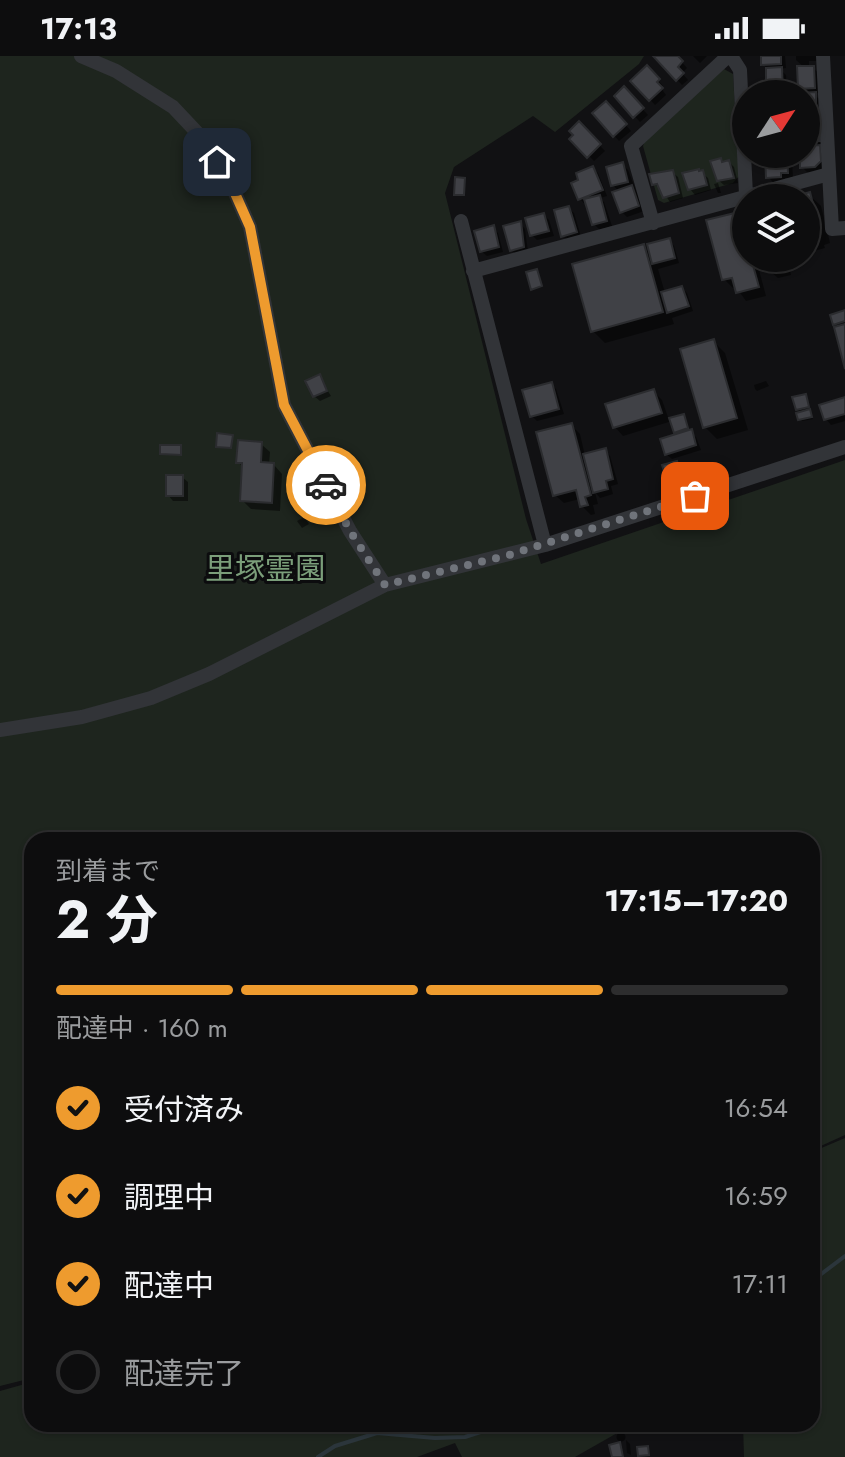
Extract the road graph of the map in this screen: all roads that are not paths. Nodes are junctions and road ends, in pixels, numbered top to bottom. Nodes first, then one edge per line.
1 (81, 56) edge
2 (730, 56) edge
3 (823, 56) edge
4 (829, 174) junction
5 (745, 184) edge
6 (789, 184) edge
7 (732, 199) edge
8 (461, 221) dead end
9 (653, 223) junction
10 (845, 228) edge
11 (473, 271) junction
12 (845, 447) edge
13 (545, 545) junction
14 (385, 585) junction
15 (0, 730) edge

1 - 14 street
2 - 5 street
2 - 9 street
3 - 4 street
4 - 6 street
4 - 10 street
7 - 9 street
8 - 11 street
9 - 11 street
11 - 13 street
12 - 13 street
13 - 14 street
14 - 15 street

